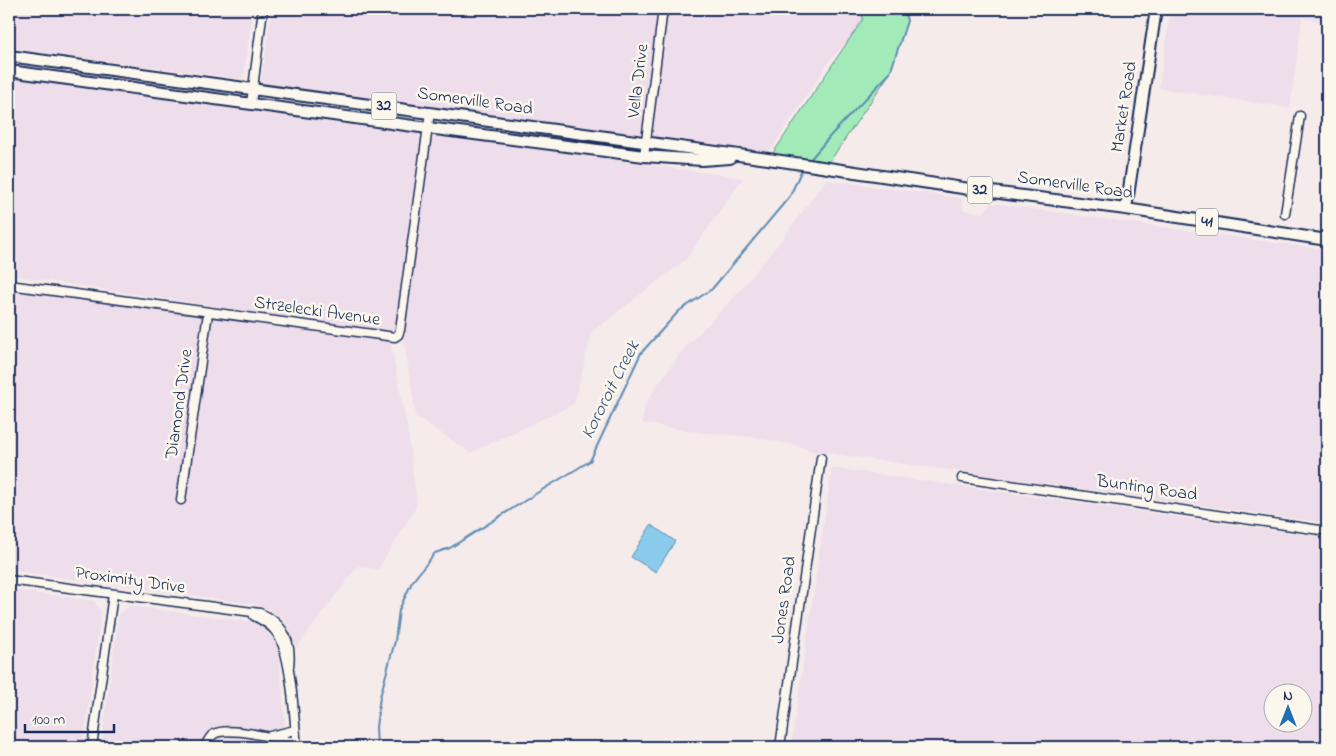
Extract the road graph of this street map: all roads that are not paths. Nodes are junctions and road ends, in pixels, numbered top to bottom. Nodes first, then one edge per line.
1 (263, 9) edge
2 (663, 9) edge
3 (1156, 9) edge
4 (9, 56) edge
5 (9, 71) edge
6 (253, 89) junction
7 (251, 104) junction
8 (430, 112) junction
9 (1300, 116) dead end
10 (428, 128) junction
11 (646, 142) junction
12 (644, 156) junction
13 (758, 157) junction
14 (1126, 209) junction
15 (1285, 214) dead end
16 (1327, 240) edge
17 (9, 285) edge
18 (208, 313) junction
19 (821, 458) dead end
20 (962, 478) dead end
21 (181, 500) dead end
22 (1327, 531) edge
23 (9, 580) edge
24 (113, 594) junction
25 (295, 730) junction
26 (268, 736) junction
27 (297, 744) edge
28 (92, 747) edge
29 (205, 747) edge
30 (780, 747) edge

1 - 6 street
2 - 11 street, Vella Drive
3 - 14 main road, Market Road
4 - 6 main road, Somerville Road / 32
5 - 7 main road, Somerville Road / 32
6 - 7 street
6 - 8 main road, Somerville Road / 32
7 - 10 main road, Somerville Road / 32
8 - 10 street, Strzelecki Avenue
8 - 11 main road, Somerville Road / 32
9 - 15 street
10 - 12 main road, Somerville Road / 32
10 - 18 street, Strzelecki Avenue
11 - 12 street, Vella Drive
11 - 13 main road, Somerville Road / 32
12 - 13 main road, Somerville Road / 32
13 - 14 main road, Somerville Road / 32
14 - 16 main road, Somerville Road / 41
17 - 18 street, Strzelecki Avenue
18 - 21 street, Diamond Drive
19 - 30 street, Jones Road
20 - 22 street, Bunting Road
23 - 24 street, Proximity Drive
24 - 25 street, Proximity Drive
24 - 28 street
25 - 26 street
25 - 27 street, Proximity Drive
26 - 27 street
26 - 29 street

